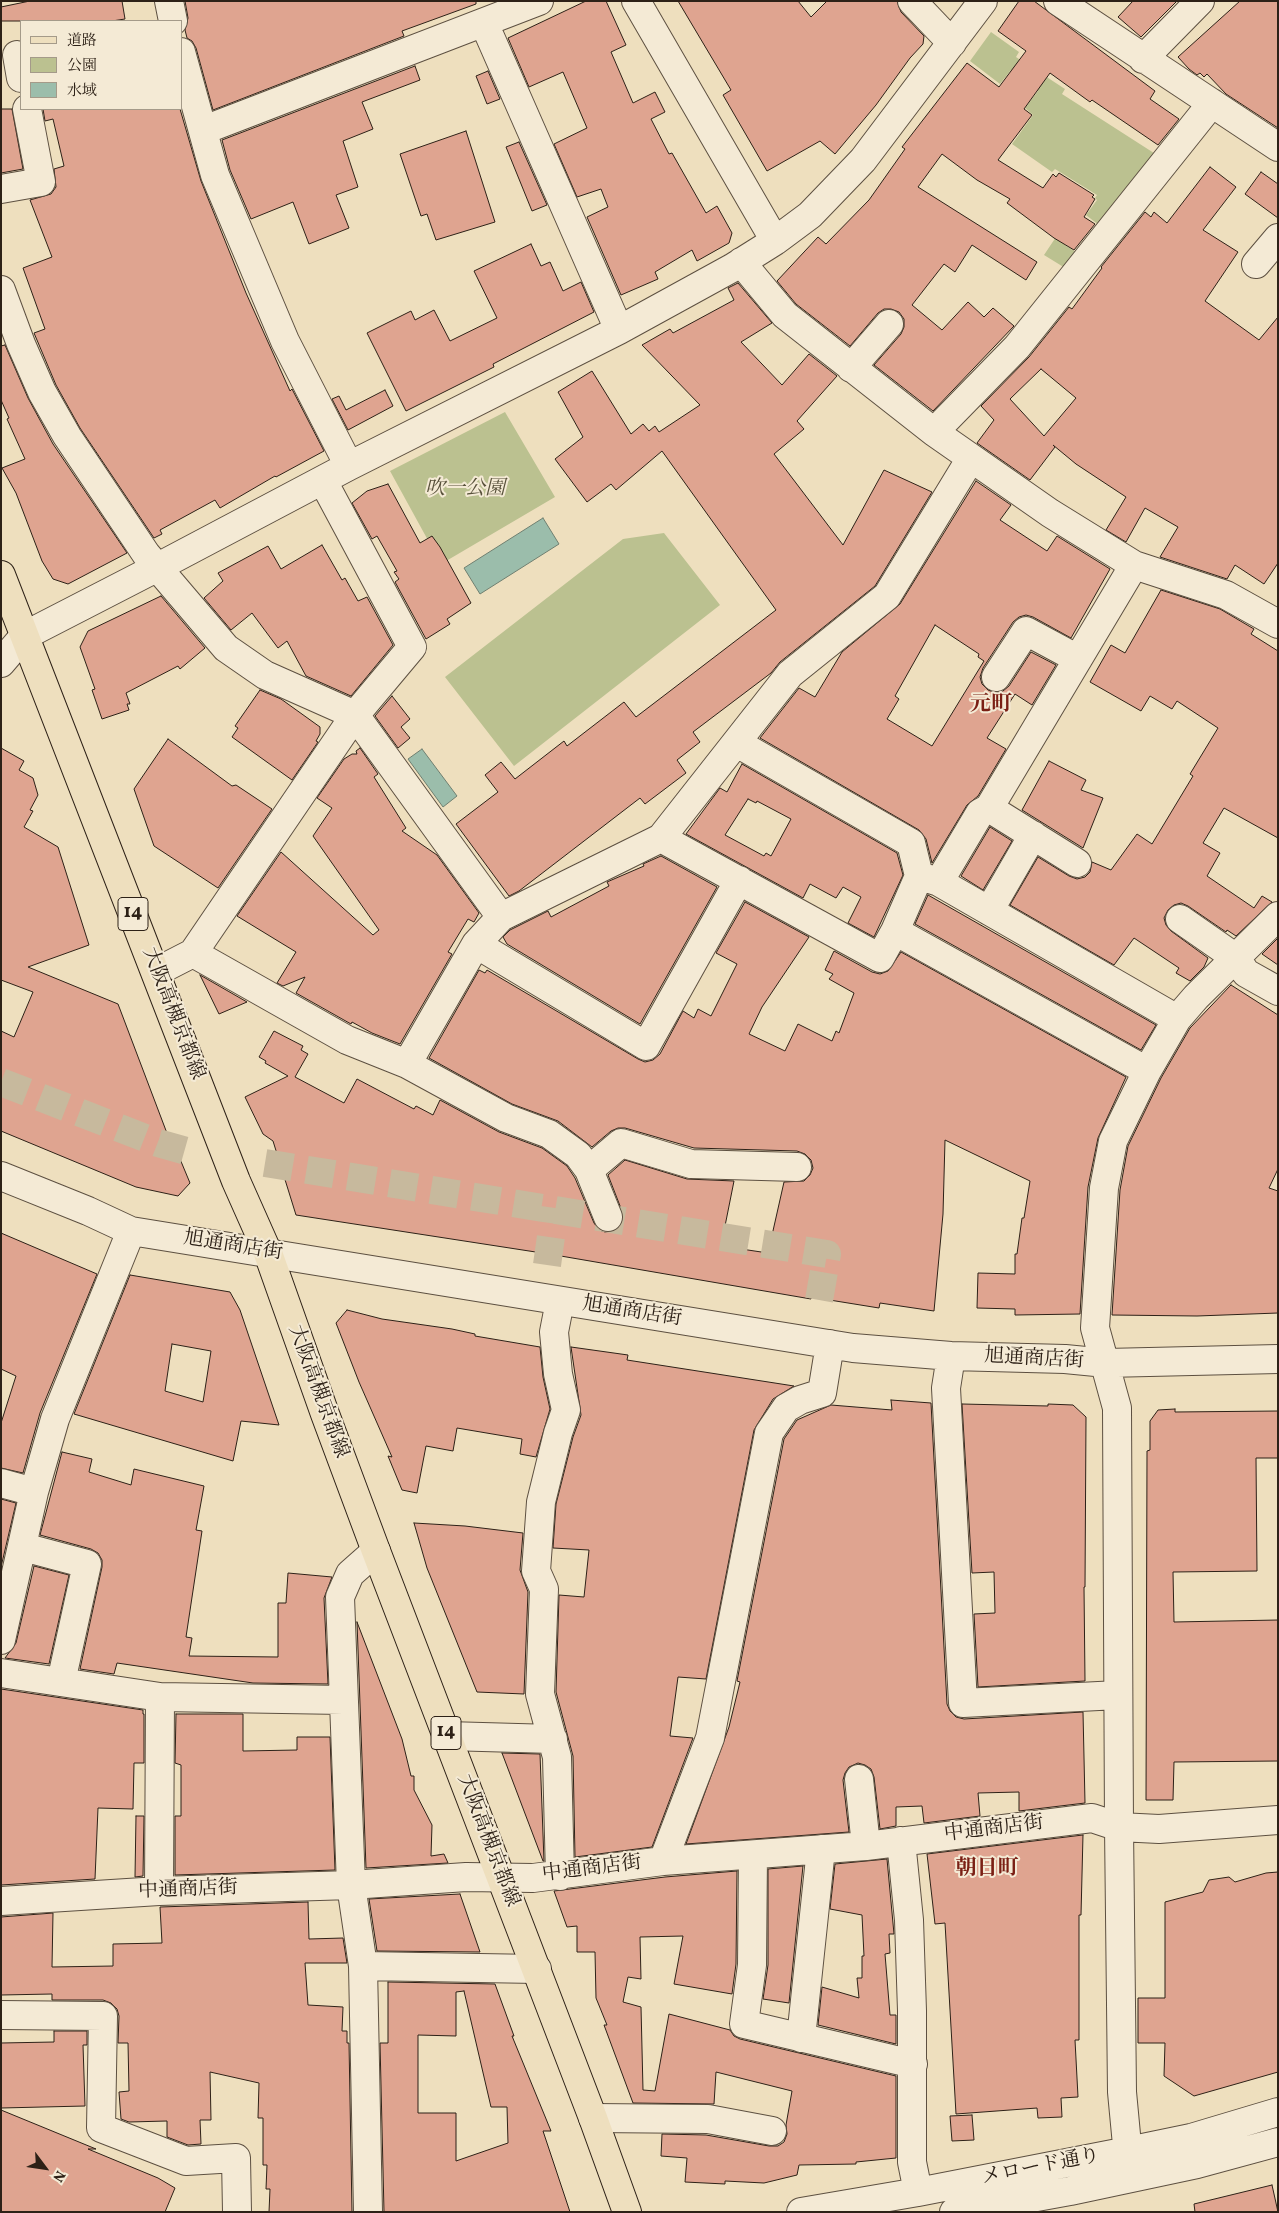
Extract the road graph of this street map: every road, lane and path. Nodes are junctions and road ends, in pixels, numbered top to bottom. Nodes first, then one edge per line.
1 (169, 1) edge
2 (539, 1) edge
3 (636, 1) edge
4 (912, 1) edge
5 (983, 1) edge
6 (1058, 1) edge
7 (1200, 1) edge
8 (173, 20) edge
9 (484, 23) junction
10 (952, 43) junction
11 (182, 55) edge
12 (1144, 59) junction
13 (1212, 103) junction
14 (27, 110) edge
15 (204, 130) junction
16 (1278, 147) edge
17 (1, 189) edge
18 (1278, 238) edge
19 (775, 241) junction
20 (742, 262) junction
21 (1256, 264) dead end
22 (1, 290) edge
23 (889, 324) dead end
24 (619, 330) junction
25 (11, 348) edge
26 (851, 368) junction
27 (934, 432) junction
28 (971, 458) junction
29 (349, 466) junction
30 (322, 481) junction
31 (1134, 565) junction
32 (158, 567) junction
33 (1, 575) edge
34 (1278, 624) edge
35 (24, 636) junction
36 (1078, 659) junction
37 (1, 663) edge
38 (996, 677) dead end
39 (355, 715) junction
40 (737, 743) junction
41 (989, 808) junction
42 (1033, 835) junction
43 (661, 838) junction
44 (1077, 863) dead end
45 (929, 879) junction
46 (739, 880) junction
47 (989, 911) junction
48 (1278, 916) edge
49 (501, 917) junction
50 (1180, 919) dead end
51 (895, 931) junction
52 (476, 944) junction
53 (193, 952) junction
54 (1236, 958) junction
55 (156, 972) junction
56 (1278, 991) edge
57 (1177, 1019) junction
58 (408, 1064) junction
59 (1147, 1071) junction
60 (797, 1168) dead end
61 (589, 1170) junction
62 (1, 1176) edge
63 (608, 1217) dead end
64 (131, 1231) junction
65 (268, 1253) junction
66 (560, 1301) junction
67 (830, 1344) junction
68 (950, 1356) junction
69 (1278, 1359) edge
70 (1106, 1363) junction
71 (1, 1483) edge
72 (34, 1492) junction
73 (23, 1547) junction
74 (376, 1551) junction
75 (5, 1606) edge
76 (1, 1640) edge
77 (1, 1673) edge
78 (61, 1682) junction
79 (1118, 1695) junction
80 (160, 1697) junction
81 (343, 1700) junction
82 (447, 1736) junction
83 (553, 1739) junction
84 (858, 1779) dead end
85 (1278, 1820) edge
86 (1118, 1828) junction
87 (901, 1841) junction
88 (866, 1846) junction
89 (821, 1849) junction
90 (753, 1855) junction
91 (663, 1861) junction
92 (560, 1876) junction
93 (501, 1878) junction
94 (351, 1885) junction
95 (159, 1891) junction
96 (1, 1900) edge
97 (363, 1966) junction
98 (537, 1969) junction
99 (1, 2015) edge
100 (801, 2038) junction
101 (913, 2064) junction
102 (1278, 2112) edge
103 (593, 2118) junction
104 (772, 2130) dead end
105 (1278, 2142) edge
106 (1129, 2164) junction
107 (918, 2192) junction
108 (983, 2209) edge
109 (237, 2212) edge
110 (368, 2212) edge
111 (627, 2212) edge
112 (801, 2212) edge
113 (954, 2212) edge

1 - 8 street
2 - 9 street
3 - 19 street
4 - 10 street
5 - 10 street
6 - 12 street
7 - 12 street
9 - 15 street
9 - 24 street
10 - 19 street
11 - 15 street
12 - 13 street
13 - 16 street
13 - 27 street
14 - 17 street
15 - 29 street
18 - 21 street
19 - 20 street
20 - 24 street
20 - 26 street
22 - 25 street
23 - 26 street
24 - 29 street
25 - 32 street
26 - 27 street
27 - 28 street
28 - 31 street
28 - 40 street
29 - 30 street
30 - 32 street
30 - 39 street
31 - 34 street
31 - 36 street
32 - 35 street
32 - 39 street
33 - 35 main road, 大阪高槻京都線 / 14
35 - 37 street
35 - 55 main road, 大阪高槻京都線 / 14
36 - 38 street
36 - 41 street
39 - 49 street
39 - 53 street
40 - 43 street
40 - 45 street
41 - 42 street
41 - 45 street
42 - 44 street
42 - 47 street
43 - 46 street
43 - 49 street
45 - 47 street
45 - 51 street
46 - 51 street
46 - 52 street
47 - 57 street
48 - 54 street
49 - 52 street
50 - 54 street
51 - 59 street
52 - 58 street
53 - 55 street
53 - 58 street
54 - 56 street
54 - 57 street
55 - 65 main road, 大阪高槻京都線 / 14
57 - 59 street
58 - 61 street
59 - 70 street
60 - 61 street
61 - 63 street
62 - 64 street, 旭通商店街
64 - 65 street, 旭通商店街
64 - 72 street
65 - 66 street, 旭通商店街
65 - 74 main road, 大阪高槻京都線 / 14
66 - 67 street, 旭通商店街
66 - 83 street
67 - 68 street, 旭通商店街
67 - 91 street
68 - 70 street, 旭通商店街
68 - 79 street
69 - 70 street, 旭通商店街
70 - 79 street
71 - 72 street
72 - 73 street
73 - 75 street
73 - 78 street
74 - 81 street
74 - 82 main road, 大阪高槻京都線 / 14
75 - 76 street
77 - 78 street
78 - 80 street
79 - 86 street
80 - 81 street
80 - 95 street
81 - 94 street
82 - 83 street
82 - 93 main road, 大阪高槻京都線 / 14
83 - 92 street
84 - 88 street
85 - 86 street
86 - 87 street, 中通商店街
86 - 106 street
87 - 88 street, 中通商店街
87 - 101 street
88 - 89 street, 中通商店街
89 - 90 street, 中通商店街
89 - 100 street
90 - 91 street, 中通商店街
90 - 100 street
91 - 92 street, 中通商店街
92 - 93 street, 中通商店街
93 - 94 street, 中通商店街
93 - 98 main road, 大阪高槻京都線 / 14
94 - 95 street, 中通商店街
94 - 97 street
95 - 96 street, 中通商店街
97 - 98 street
97 - 110 street
98 - 103 main road, 大阪高槻京都線 / 14
99 - 109 street
100 - 101 street
101 - 107 street
102 - 106 street, メロード通り
103 - 104 street
103 - 111 main road, 大阪高槻京都線 / 14
105 - 106 street, メロード通り
106 - 107 street, メロード通り
106 - 108 street, メロード通り
107 - 112 street, メロード通り
108 - 113 street, メロード通り

